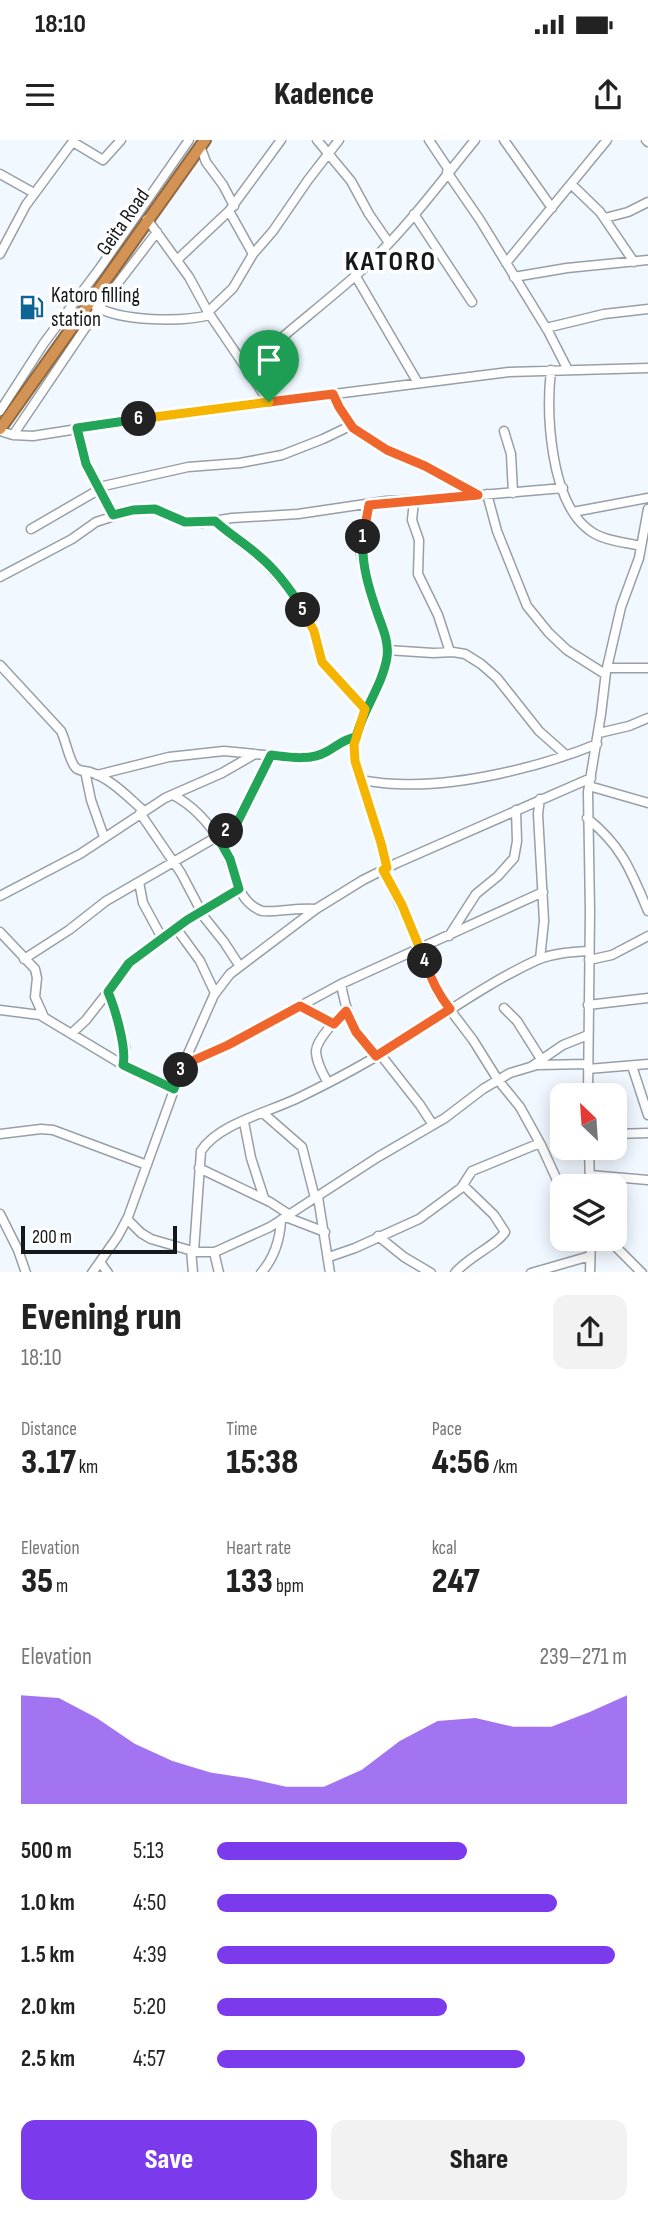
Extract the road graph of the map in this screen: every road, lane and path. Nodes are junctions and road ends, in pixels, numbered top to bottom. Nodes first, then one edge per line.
1 (121, 140) edge
2 (188, 140) edge
3 (281, 140) edge
4 (317, 140) edge
5 (339, 140) edge
6 (429, 140) edge
7 (475, 140) edge
8 (504, 140) edge
9 (594, 140) edge
10 (607, 140) edge
11 (74, 141) edge
12 (201, 142) edge
13 (601, 148) junction
14 (328, 154) junction
15 (448, 171) junction
16 (0, 174) edge
17 (571, 184) junction
18 (34, 193) junction
19 (648, 202) edge
20 (552, 208) junction
21 (231, 209) junction
22 (414, 214) junction
23 (143, 217) junction
24 (605, 218) junction
25 (157, 232) junction
26 (388, 243) junction
27 (0, 254) edge
28 (253, 254) junction
29 (177, 260) junction
30 (648, 260) edge
31 (634, 262) junction
32 (506, 263) junction
33 (355, 275) junction
34 (514, 277) junction
35 (472, 302) dead end
36 (94, 306) junction
37 (648, 309) edge
38 (209, 313) junction
39 (546, 328) junction
40 (247, 368) junction
41 (648, 368) edge
42 (551, 370) junction
43 (568, 370) junction
44 (418, 383) junction
45 (333, 394) junction
46 (269, 402) junction
47 (0, 411) edge
48 (350, 426) junction
49 (77, 428) junction
50 (0, 430) edge
51 (504, 431) dead end
52 (13, 435) junction
53 (99, 488) junction
54 (563, 488) junction
55 (513, 493) junction
56 (482, 494) junction
57 (648, 498) edge
58 (414, 501) junction
59 (369, 505) junction
60 (648, 509) edge
61 (573, 512) junction
62 (113, 515) junction
63 (215, 521) junction
64 (31, 529) dead end
65 (641, 546) junction
66 (643, 559) edge
67 (0, 577) edge
68 (387, 650) junction
69 (450, 652) junction
70 (0, 665) edge
71 (648, 668) edge
72 (606, 671) junction
73 (365, 709) junction
74 (648, 718) edge
75 (599, 733) junction
76 (356, 737) junction
77 (597, 744) junction
78 (255, 754) junction
79 (271, 755) junction
80 (566, 755) junction
81 (85, 771) junction
82 (97, 775) junction
83 (360, 780) junction
84 (590, 782) junction
85 (173, 794) junction
86 (540, 799) junction
87 (648, 803) edge
88 (516, 810) junction
89 (142, 812) junction
90 (587, 818) junction
91 (217, 836) junction
92 (104, 837) junction
93 (173, 862) junction
94 (385, 869) junction
95 (139, 882) junction
96 (239, 889) junction
97 (543, 892) junction
98 (0, 896) edge
99 (316, 909) junction
100 (200, 911) junction
101 (648, 911) edge
102 (176, 928) junction
103 (0, 932) edge
104 (449, 936) junction
105 (648, 936) edge
106 (162, 938) junction
107 (421, 948) junction
108 (589, 956) junction
109 (24, 959) junction
110 (540, 959) junction
111 (239, 965) junction
112 (341, 984) junction
113 (108, 992) junction
114 (215, 993) junction
115 (648, 999) edge
116 (588, 1005) junction
117 (300, 1006) junction
118 (505, 1008) dead end
119 (450, 1009) junction
120 (0, 1010) edge
121 (346, 1011) junction
122 (44, 1017) junction
123 (334, 1024) junction
124 (72, 1033) junction
125 (588, 1035) junction
126 (378, 1055) junction
127 (541, 1059) junction
128 (648, 1064) edge
129 (123, 1065) junction
130 (183, 1065) junction
131 (532, 1066) junction
132 (588, 1066) junction
133 (632, 1066) junction
134 (498, 1080) junction
135 (328, 1083) junction
136 (589, 1083) edge
137 (174, 1089) junction
138 (263, 1113) junction
139 (648, 1115) edge
140 (244, 1122) junction
141 (433, 1125) junction
142 (648, 1133) edge
143 (0, 1134) edge
144 (627, 1134) edge
145 (540, 1143) junction
146 (146, 1165) junction
147 (199, 1168) junction
148 (554, 1174) edge
149 (627, 1178) edge
150 (648, 1180) edge
151 (463, 1185) junction
152 (264, 1198) junction
153 (317, 1198) junction
154 (0, 1214) edge
155 (286, 1217) junction
156 (127, 1219) junction
157 (325, 1232) junction
158 (379, 1236) junction
159 (192, 1250) junction
160 (590, 1251) edge
161 (622, 1251) edge
162 (214, 1252) junction
163 (590, 1256) junction
164 (328, 1257) junction
165 (100, 1262) junction
166 (644, 1270) edge
167 (26, 1272) edge
168 (92, 1272) edge
169 (108, 1272) edge
170 (193, 1272) edge
171 (219, 1272) edge
172 (261, 1272) edge
173 (330, 1272) edge
174 (432, 1272) edge
175 (454, 1272) edge
176 (531, 1272) edge
177 (590, 1272) edge

1 - 11 street
2 - 23 street
3 - 21 street
4 - 14 street
5 - 14 street
6 - 15 street
7 - 15 street
8 - 20 street
9 - 13 street
10 - 13 street
11 - 18 street
12 - 21 street
12 - 23 highway, Geita Road
13 - 17 street
14 - 26 street
14 - 28 street
15 - 22 street
15 - 32 street
16 - 18 street
17 - 20 street
17 - 24 street
18 - 27 street
19 - 24 street
20 - 32 street
21 - 28 street
21 - 29 street
22 - 26 street
22 - 35 street
23 - 25 street
23 - 36 highway, Geita Road
23 - 47 street
24 - 31 street
25 - 29 street
25 - 36 street
26 - 33 street
28 - 38 street
29 - 38 street
30 - 31 street
31 - 34 street
32 - 34 street
33 - 40 street
33 - 44 street
34 - 39 street
36 - 38 street
36 - 50 highway, Geita Road
36 - 52 street
37 - 39 street
38 - 40 street
39 - 43 street
40 - 46 street
41 - 43 street
42 - 43 street
42 - 44 street
42 - 54 street
44 - 45 street
45 - 46 street
45 - 48 street
46 - 49 street
48 - 53 street
48 - 56 street
49 - 52 street
49 - 53 street
50 - 52 street
51 - 55 street
53 - 62 street
53 - 64 street
54 - 55 street
54 - 61 street
55 - 56 street
56 - 58 street
56 - 72 street
57 - 61 street
58 - 59 street
58 - 69 street
59 - 63 street
59 - 68 street
60 - 65 street
61 - 65 street
62 - 63 street
62 - 67 street
63 - 73 street
65 - 66 street
66 - 72 street
68 - 69 street
68 - 73 street
69 - 80 street
70 - 81 street
71 - 72 street
72 - 75 street
73 - 76 street
74 - 75 street
75 - 77 street
76 - 79 street
76 - 83 street
77 - 80 street
77 - 84 street
78 - 79 street
78 - 82 street
78 - 85 street
79 - 91 street
80 - 83 street
81 - 82 street
81 - 92 street
82 - 89 street
83 - 94 street
84 - 86 street
84 - 87 street
84 - 90 street
85 - 89 street
85 - 91 street
86 - 88 street
86 - 97 street
88 - 94 street
88 - 104 street
89 - 92 street
89 - 93 street
90 - 101 street
90 - 108 street
91 - 93 street
91 - 96 street
92 - 98 street
93 - 95 street
93 - 100 street
94 - 99 street
94 - 107 street
95 - 106 street
95 - 109 street
96 - 99 street
96 - 100 street
97 - 104 street
97 - 110 street
99 - 111 street
100 - 102 street
100 - 111 street
102 - 106 street
102 - 114 street
103 - 109 street
104 - 107 street
105 - 108 street
106 - 113 street
107 - 112 street
107 - 119 street
108 - 110 street
108 - 116 street
109 - 122 street
110 - 119 street
111 - 114 street
112 - 117 street
112 - 121 street
113 - 124 street
113 - 129 street
114 - 130 street
115 - 116 street
116 - 125 street
117 - 123 street
117 - 130 street
118 - 127 street
119 - 126 street
119 - 134 street
120 - 122 street
121 - 123 street
121 - 126 street
122 - 124 street
123 - 135 street
124 - 129 street
125 - 127 street
125 - 132 street
126 - 135 street
126 - 141 street
127 - 131 street
128 - 133 street
129 - 137 street
130 - 137 street
131 - 132 street
131 - 134 street
132 - 133 street
132 - 136 street
133 - 139 street
134 - 141 street
134 - 145 street
135 - 138 street
137 - 146 street
138 - 140 street
138 - 153 street
140 - 147 street
140 - 152 street
141 - 153 street
142 - 144 street
143 - 146 street
145 - 148 street
145 - 151 street
146 - 156 street
147 - 152 street
147 - 159 street
149 - 150 street
151 - 158 street
151 - 175 street
152 - 155 street
153 - 155 street
153 - 157 street
154 - 167 street
155 - 157 street
155 - 162 street
155 - 172 street
156 - 159 street
156 - 165 street
157 - 164 street
158 - 164 street
158 - 174 street
159 - 162 street
159 - 170 street
160 - 163 street
161 - 166 street
162 - 171 street
163 - 176 street
163 - 177 street
164 - 173 street
165 - 168 street
165 - 169 street

